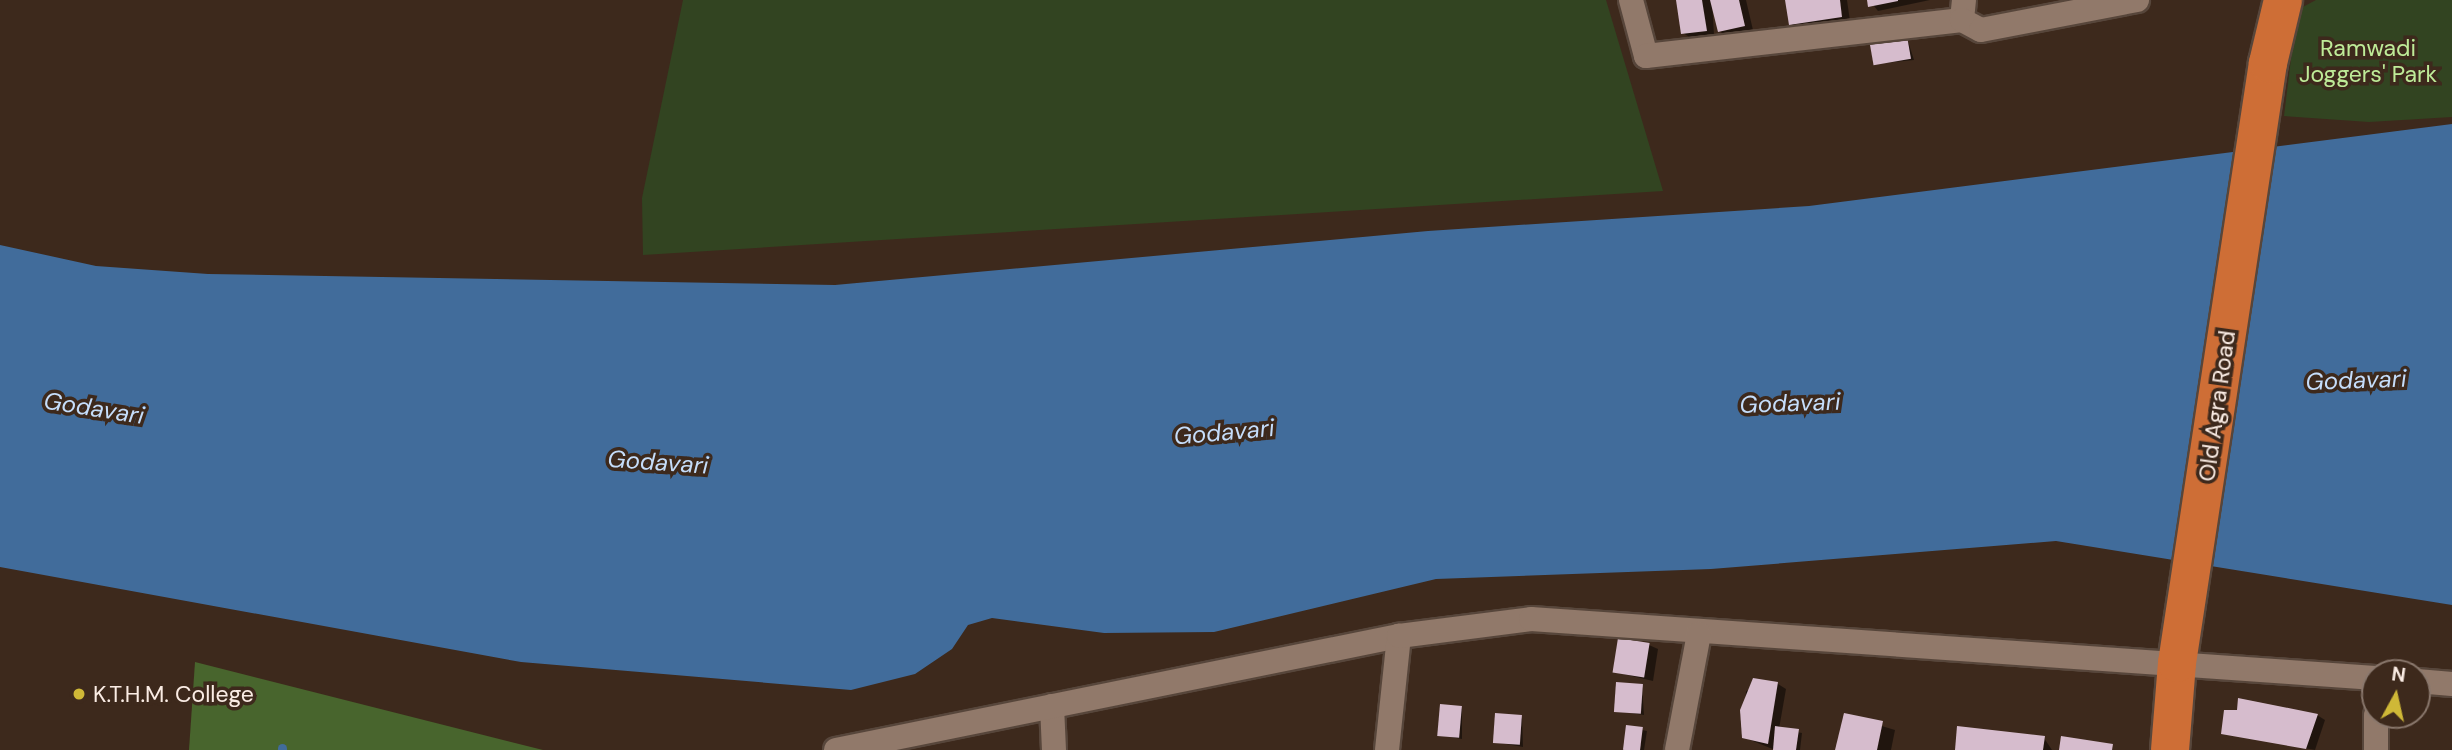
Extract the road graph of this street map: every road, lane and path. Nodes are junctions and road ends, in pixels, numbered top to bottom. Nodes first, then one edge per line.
1 (1631, 0) edge
2 (2137, 0) edge
3 (2254, 0) edge
4 (2283, 0) edge
5 (1963, 10) edge
6 (2268, 63) junction
7 (1699, 634) junction
8 (1399, 636) junction
9 (2177, 663) junction
10 (2361, 677) edge
11 (2431, 682) edge
12 (2452, 684) edge
13 (1052, 706) junction
14 (2376, 729) edge
15 (836, 750) edge
16 (1054, 750) edge
17 (1387, 750) edge
18 (1677, 750) edge
19 (2170, 750) edge
20 (2376, 750) edge

1 - 5 street
2 - 5 street
3 - 6 highway, Old Agra Road
4 - 6 highway, Old Agra Road
6 - 9 highway, Old Agra Road
7 - 8 street
7 - 9 street
7 - 18 street
8 - 13 street
8 - 17 street
9 - 10 street
9 - 19 highway, Old Agra Road
11 - 12 street
13 - 15 street
13 - 16 street
14 - 20 street

